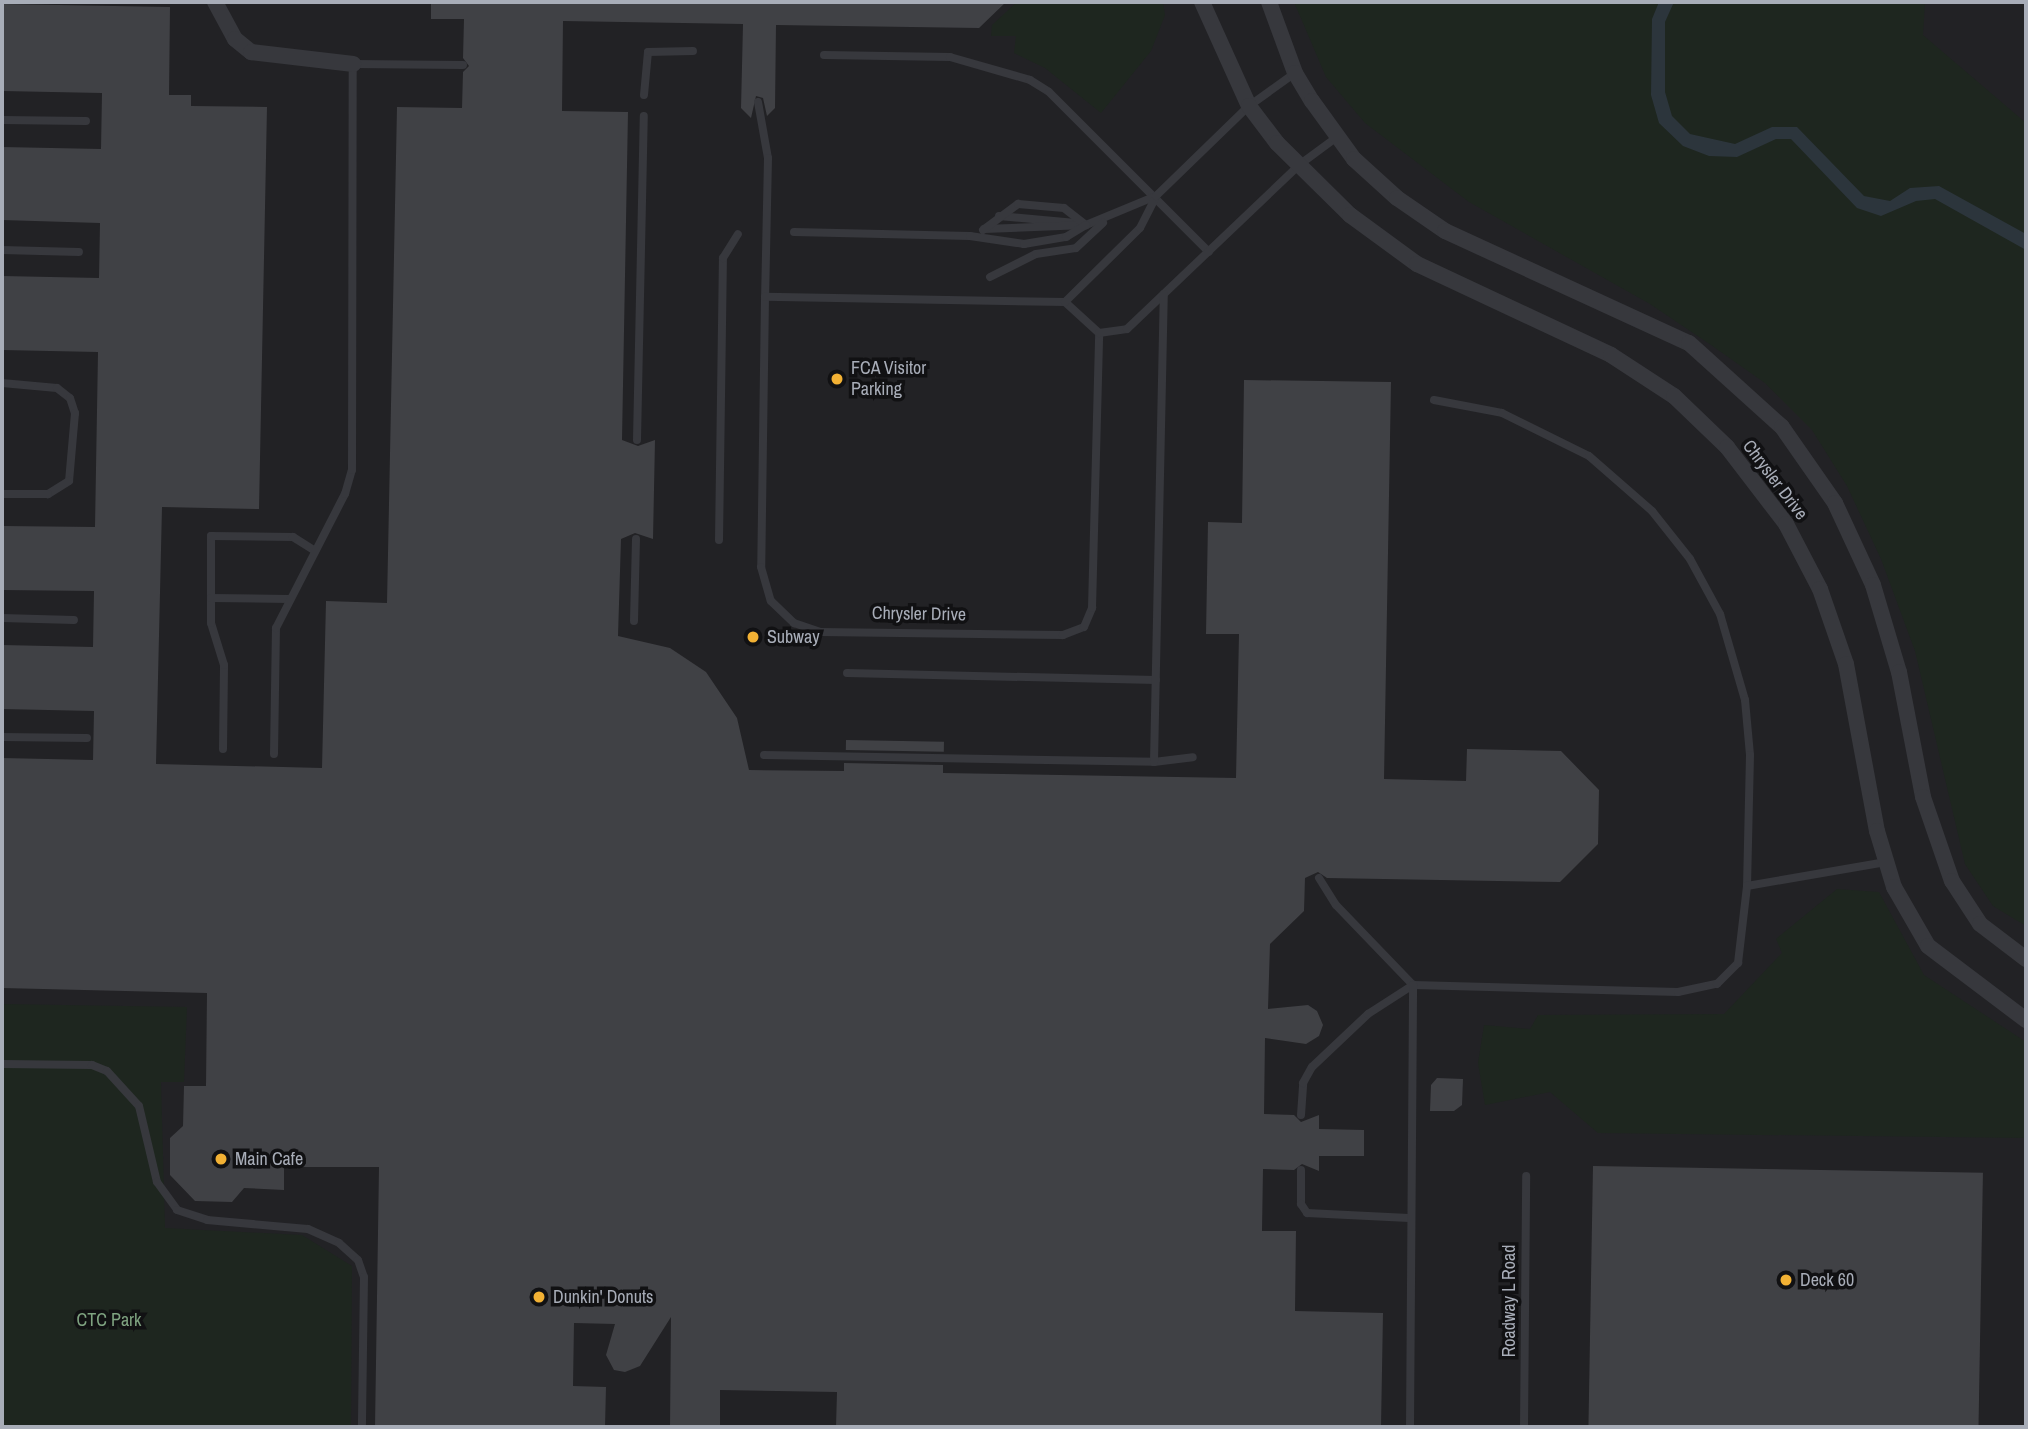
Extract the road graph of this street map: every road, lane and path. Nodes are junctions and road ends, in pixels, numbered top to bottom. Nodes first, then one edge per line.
1 (215, 2) edge
2 (1202, 2) edge
3 (1269, 2) edge
4 (693, 51) dead end
5 (824, 55) dead end
6 (353, 64) junction
7 (463, 65) dead end
8 (1295, 73) junction
9 (644, 95) dead end
10 (758, 102) dead end
11 (1249, 106) junction
12 (644, 116) dead end
13 (2, 120) edge
14 (86, 121) dead end
15 (1338, 137) junction
16 (1299, 165) junction
17 (1156, 196) junction
18 (999, 216) junction
19 (1107, 218) junction
20 (1086, 225) junction
21 (984, 229) junction
22 (794, 232) dead end
23 (738, 234) dead end
24 (970, 236) junction
25 (2, 250) edge
26 (79, 251) dead end
27 (1209, 252) junction
28 (990, 277) dead end
29 (1164, 294) junction
30 (765, 297) junction
31 (1065, 302) junction
32 (1099, 332) junction
33 (2, 383) edge
34 (1434, 400) dead end
35 (637, 440) dead end
36 (2, 494) edge
37 (636, 539) dead end
38 (719, 540) dead end
39 (314, 551) junction
40 (211, 598) junction
41 (289, 599) junction
42 (2, 618) edge
43 (74, 620) dead end
44 (635, 621) dead end
45 (848, 673) dead end
46 (1156, 680) junction
47 (2, 737) edge
48 (87, 738) dead end
49 (223, 749) dead end
50 (274, 754) dead end
51 (764, 755) dead end
52 (1193, 757) dead end
53 (1153, 762) junction
54 (1886, 862) junction
55 (1319, 878) dead end
56 (1746, 886) junction
57 (2026, 959) edge
58 (1413, 985) junction
59 (2026, 1020) edge
60 (2, 1064) edge
61 (1301, 1115) dead end
62 (1301, 1170) dead end
63 (1526, 1175) dead end
64 (1409, 1217) junction
65 (362, 1427) edge
66 (1410, 1427) edge
67 (1524, 1427) edge

1 - 6 street
2 - 11 street, Chrysler Drive
3 - 8 street, Chrysler Drive
4 - 9 lane
5 - 17 lane
6 - 7 lane
6 - 39 lane
8 - 11 lane
8 - 15 street, Chrysler Drive
10 - 30 lane, Chrysler Drive
11 - 16 street, Chrysler Drive
11 - 17 lane
12 - 35 lane
13 - 14 lane
15 - 16 lane
15 - 57 street, Chrysler Drive
16 - 27 lane
16 - 54 street, Chrysler Drive
17 - 19 lane
17 - 27 lane
17 - 31 lane
18 - 20 lane
18 - 20 lane
18 - 21 lane
19 - 20 lane
19 - 28 lane
20 - 21 lane
20 - 24 lane
21 - 24 lane
22 - 24 lane
23 - 38 lane
25 - 26 lane
27 - 29 lane
29 - 32 lane
29 - 46 lane
30 - 31 lane
30 - 32 lane, Chrysler Drive
31 - 32 lane
33 - 36 lane
34 - 56 lane
37 - 44 lane
39 - 40 lane
39 - 41 lane
40 - 41 lane
40 - 49 lane
41 - 50 lane
42 - 43 lane
45 - 46 lane
46 - 53 lane
47 - 48 lane
51 - 53 lane
52 - 53 lane
54 - 56 lane
54 - 59 street, Chrysler Drive
55 - 58 lane
56 - 58 lane
58 - 61 lane
58 - 64 lane
60 - 65 lane
62 - 64 lane
63 - 67 lane, Roadway L Road
64 - 66 lane

